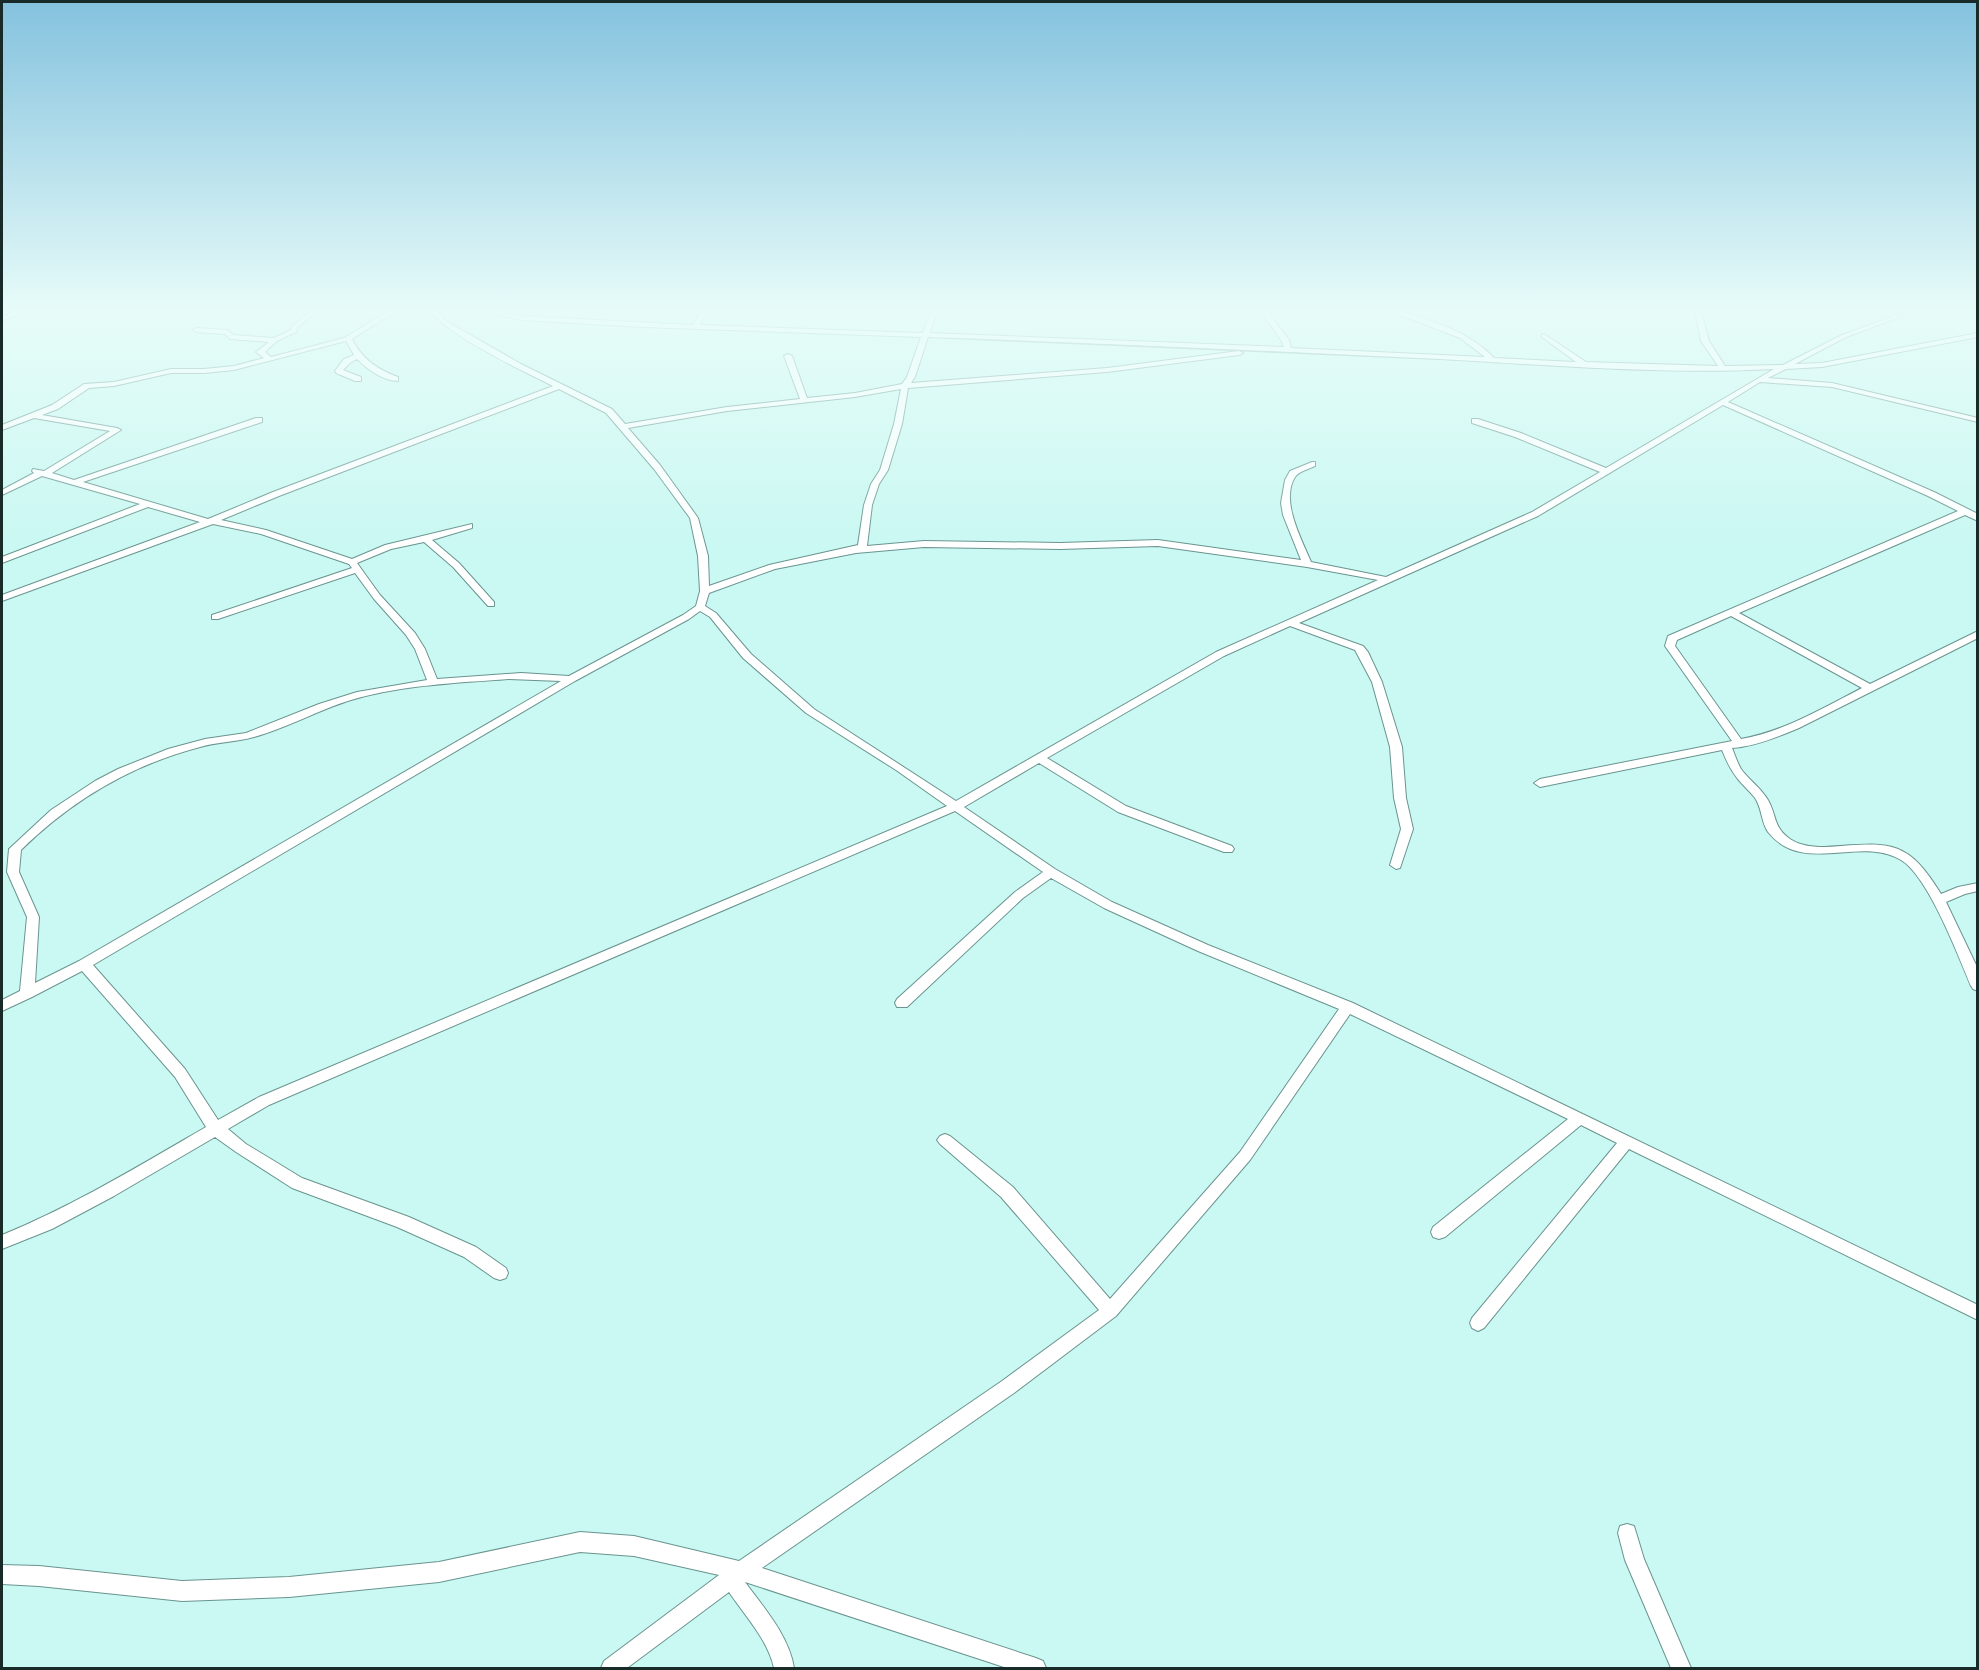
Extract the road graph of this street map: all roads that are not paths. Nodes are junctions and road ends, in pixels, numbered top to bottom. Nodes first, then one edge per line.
1 (83, 389) edge
2 (552, 389) edge
3 (566, 389) edge
4 (800, 389) edge
5 (888, 389) edge
6 (904, 389) edge
7 (1744, 389) edge
8 (1854, 389) edge
9 (804, 400) junction
10 (1722, 402) junction
11 (33, 416) junction
12 (259, 420) dead end
13 (1977, 420) edge
14 (1474, 421) dead end
15 (622, 427) junction
16 (2, 428) edge
17 (1312, 464) dead end
18 (1606, 471) junction
19 (40, 473) junction
20 (73, 483) junction
21 (2, 493) edge
22 (148, 504) junction
23 (1966, 512) junction
24 (1977, 518) edge
25 (210, 521) junction
26 (469, 526) dead end
27 (426, 539) junction
28 (856, 550) junction
29 (2, 560) edge
30 (1307, 564) junction
31 (355, 566) junction
32 (1386, 579) junction
33 (705, 591) junction
34 (2, 598) edge
35 (491, 604) dead end
36 (700, 607) junction
37 (1732, 613) junction
38 (215, 616) dead end
39 (1290, 623) junction
40 (1977, 634) edge
41 (571, 679) junction
42 (433, 682) junction
43 (1871, 689) junction
44 (1740, 745) junction
45 (1726, 747) junction
46 (1040, 759) junction
47 (1540, 783) dead end
48 (957, 807) junction
49 (1228, 849) dead end
50 (1396, 865) dead end
51 (1051, 872) junction
52 (1977, 888) edge
53 (1938, 901) junction
54 (84, 964) junction
55 (1977, 986) edge
56 (27, 994) junction
57 (902, 1003) dead end
58 (2, 1006) edge
59 (1348, 1007) junction
60 (1580, 1118) junction
61 (215, 1128) junction
62 (945, 1140) dead end
63 (1627, 1141) junction
64 (1439, 1232) dead end
65 (2, 1242) edge
66 (500, 1274) dead end
67 (1110, 1311) junction
68 (1977, 1313) edge
69 (1478, 1323) dead end
70 (1627, 1533) dead end
71 (2, 1575) edge
72 (736, 1575) junction
73 (611, 1668) edge
74 (784, 1668) edge
75 (1036, 1668) edge
76 (1681, 1668) edge

1 - 11 street
2 - 25 street
3 - 15 street
4 - 9 street
5 - 9 street
6 - 28 street
7 - 10 street
8 - 13 street
9 - 15 street
10 - 18 street
10 - 23 street
11 - 16 street
11 - 19 street
12 - 20 street
14 - 18 street
15 - 33 street
17 - 30 street
18 - 32 street
19 - 20 street
19 - 21 street
20 - 22 street
22 - 25 street
22 - 29 street
23 - 24 street
23 - 37 street
25 - 31 street
25 - 34 street
26 - 27 street
27 - 31 street
27 - 35 street
28 - 30 street
28 - 33 street
30 - 32 street
31 - 38 street
31 - 42 street
32 - 39 street
33 - 36 street
36 - 41 street
36 - 48 street
37 - 43 street
37 - 44 street
39 - 46 street
39 - 50 street
40 - 43 street
41 - 42 street
41 - 54 street
42 - 56 street
43 - 44 street
44 - 45 street
45 - 47 street
45 - 53 street
46 - 48 street
46 - 49 street
48 - 51 street
48 - 61 street
51 - 57 street
51 - 59 street
52 - 53 street
53 - 55 street
54 - 56 street
54 - 61 street
56 - 58 street
59 - 60 street
59 - 67 street
60 - 63 street
60 - 64 street
61 - 65 street
61 - 66 street
62 - 67 street
63 - 68 street
63 - 69 street
67 - 72 street
70 - 76 street
71 - 72 street
72 - 73 street
72 - 74 street
72 - 75 street

